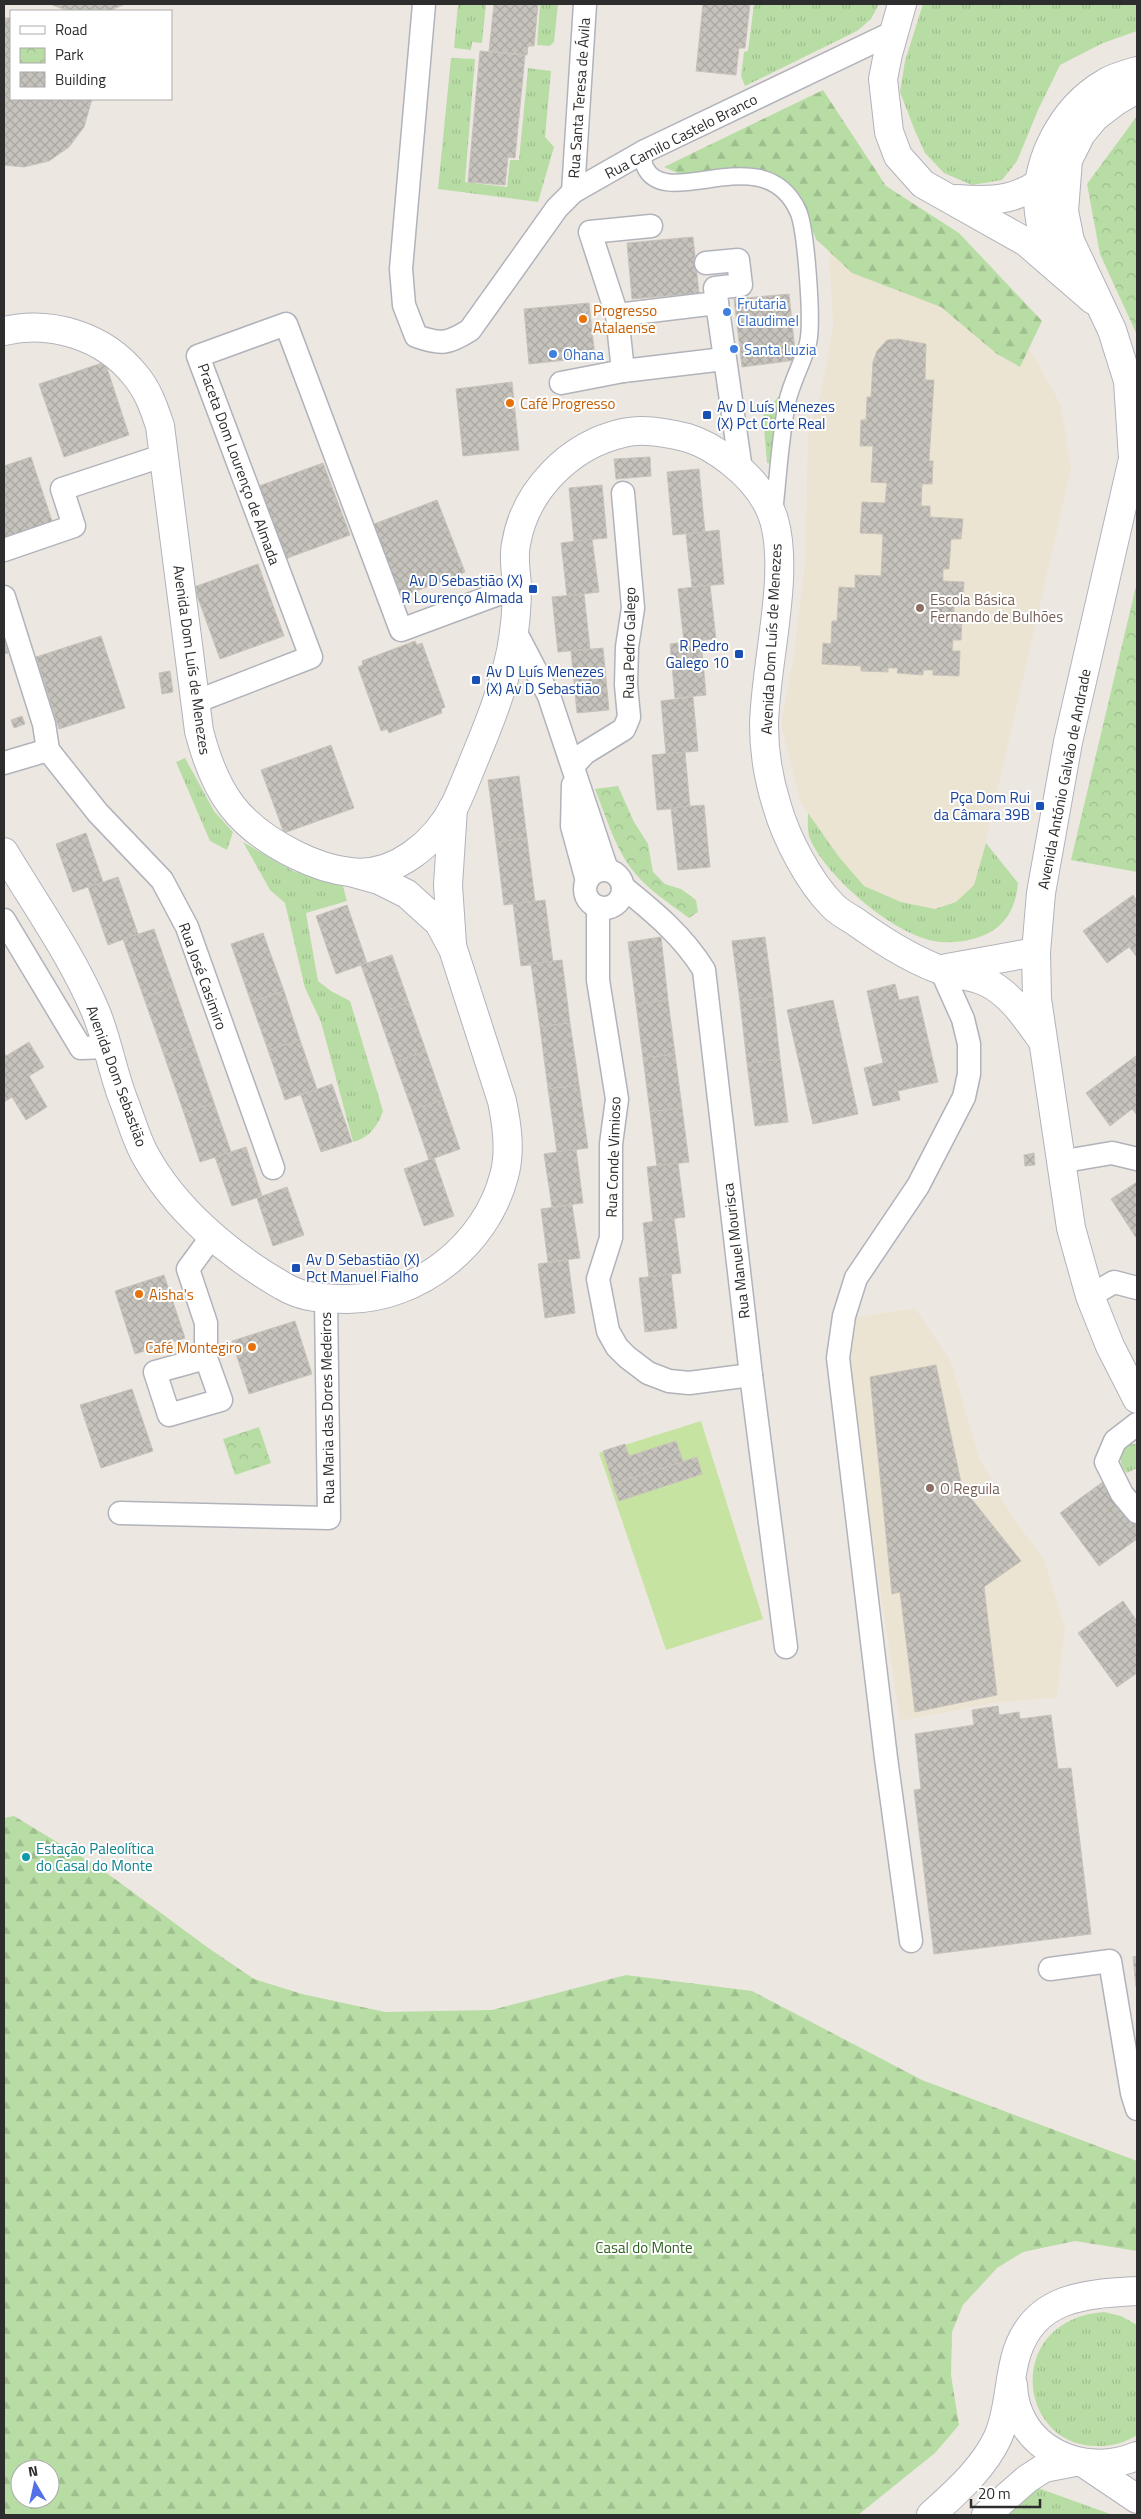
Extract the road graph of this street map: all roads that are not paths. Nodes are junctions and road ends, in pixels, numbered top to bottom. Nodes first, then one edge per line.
1 (424, 4) edge
2 (585, 4) edge
3 (902, 4) edge
4 (894, 32) junction
5 (1137, 71) edge
6 (1137, 89) edge
7 (643, 152) junction
8 (1068, 160) junction
9 (1040, 183) junction
10 (574, 192) junction
11 (950, 199) junction
12 (651, 226) dead end
13 (1051, 262) junction
14 (706, 263) dead end
15 (717, 303) junction
16 (1098, 305) junction
17 (616, 315) junction
18 (4, 331) edge
19 (724, 359) junction
20 (623, 371) junction
21 (561, 383) dead end
22 (165, 455) junction
23 (741, 470) junction
24 (623, 493) dead end
25 (773, 518) junction
26 (4, 550) edge
27 (517, 587) junction
28 (4, 596) edge
29 (514, 629) junction
30 (196, 702) junction
31 (48, 750) junction
32 (4, 763) edge
33 (573, 766) junction
34 (453, 808) junction
35 (4, 852) edge
36 (607, 870) junction
37 (352, 873) junction
38 (587, 881) junction
39 (623, 887) junction
40 (598, 907) junction
41 (4, 920) edge
42 (452, 949) junction
43 (1036, 963) junction
44 (941, 970) junction
45 (986, 982) junction
46 (1042, 1040) junction
47 (107, 1047) junction
48 (1137, 1159) edge
49 (1059, 1162) junction
50 (272, 1168) dead end
51 (213, 1236) junction
52 (1137, 1288) edge
53 (1090, 1296) junction
54 (326, 1299) junction
55 (206, 1358) dead end
56 (751, 1375) junction
57 (1137, 1399) edge
58 (1137, 1424) edge
59 (1137, 1512) edge
60 (120, 1513) dead end
61 (786, 1647) dead end
62 (911, 1941) dead end
63 (1050, 1968) dead end
64 (1137, 2109) edge
65 (1137, 2291) edge
66 (1092, 2294) junction
67 (1137, 2303) edge
68 (1013, 2371) junction
69 (1137, 2456) edge
70 (1080, 2463) junction
71 (1137, 2499) edge
72 (931, 2515) edge
73 (986, 2515) edge

1 - 10 street, Rua Camilo Castelo Branco
2 - 10 street, Rua Santa Teresa de Ávila
3 - 4 street
4 - 7 street, Rua Camilo Castelo Branco
4 - 11 street
5 - 9 street
6 - 8 street
7 - 10 street, Rua Camilo Castelo Branco
7 - 25 street
8 - 9 street
8 - 16 street, Avenida António Galvão de Andrade
9 - 11 street
9 - 13 street
11 - 13 street
12 - 17 street
13 - 16 street
14 - 15 street
15 - 17 street
15 - 19 street
16 - 43 street, Avenida António Galvão de Andrade
17 - 20 street
18 - 22 street, Avenida Dom Luís de Menezes
19 - 20 street
19 - 23 street
20 - 21 street
22 - 26 street
22 - 30 street, Avenida Dom Luís de Menezes
23 - 25 street, Avenida Dom Luís de Menezes
23 - 27 street, Avenida Dom Luís de Menezes
24 - 33 street, Rua Pedro Galego
25 - 44 street, Avenida Dom Luís de Menezes
27 - 29 street, Avenida Dom Luís de Menezes
27 - 30 street, Praceta Dom Lourenço de Almada
28 - 31 street
29 - 33 street
29 - 34 street, Avenida Dom Luís de Menezes
30 - 37 street, Avenida Dom Luís de Menezes
31 - 32 street
31 - 50 street, Rua José Casimiro
33 - 36 street
33 - 38 street
34 - 37 street, Avenida Dom Luís de Menezes
34 - 42 street
35 - 47 street, Avenida Dom Sebastião
36 - 38 street
36 - 39 street
37 - 42 street
38 - 40 street
39 - 40 street
39 - 56 street, Rua Manuel Mourisca
40 - 56 street, Rua Conde Vimioso
41 - 47 street
42 - 54 street, Avenida Dom Sebastião
43 - 44 street
43 - 45 street, Avenida Dom Luís de Menezes
43 - 46 street, Avenida António Galvão de Andrade
44 - 45 street, Avenida Dom Luís de Menezes
44 - 62 street
45 - 46 street, Avenida Dom Luís de Menezes
46 - 49 street, Avenida António Galvão de Andrade
47 - 51 street, Avenida Dom Sebastião
48 - 49 street
49 - 53 street, Avenida António Galvão de Andrade
51 - 54 street, Avenida Dom Sebastião
51 - 55 street
52 - 53 street
53 - 57 street, Avenida António Galvão de Andrade
54 - 60 street, Rua Maria das Dores Medeiros
56 - 61 street, Rua Manuel Mourisca
58 - 59 street
63 - 64 street
65 - 66 street
66 - 67 street
66 - 68 street
68 - 70 street
68 - 72 street
69 - 70 street
70 - 71 street
70 - 73 street

